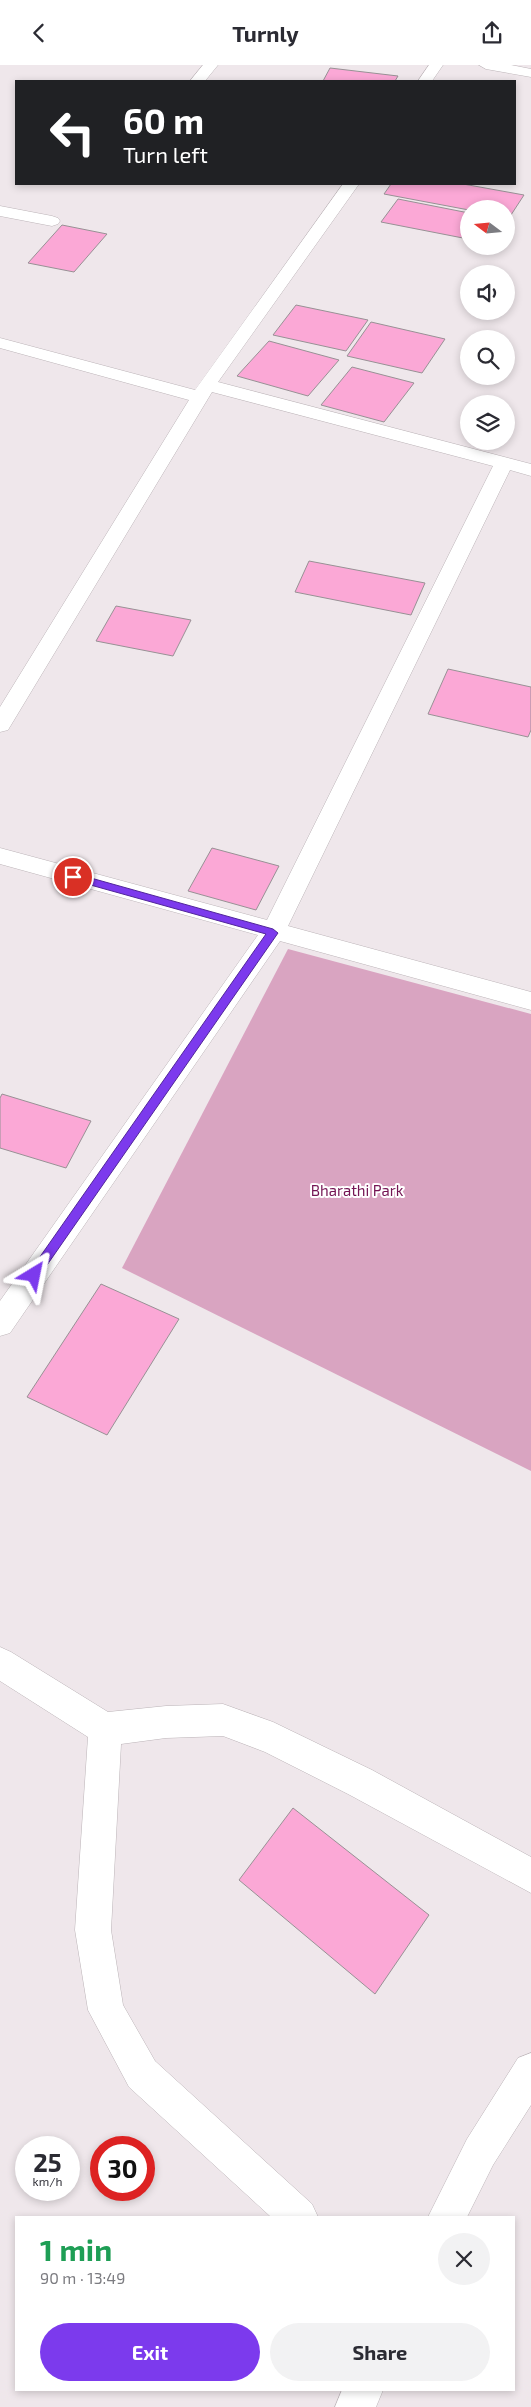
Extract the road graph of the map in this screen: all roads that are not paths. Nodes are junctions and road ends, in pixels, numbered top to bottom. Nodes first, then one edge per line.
1 (211, 65) edge
2 (436, 65) edge
3 (486, 65) edge
4 (531, 73) edge
5 (198, 80) edge
6 (426, 80) edge
7 (350, 185) edge
8 (0, 211) edge
9 (52, 221) dead end
10 (0, 343) edge
11 (203, 391) junction
12 (504, 463) junction
13 (531, 470) edge
14 (0, 725) edge
15 (0, 856) edge
16 (273, 933) junction
17 (531, 1001) edge
18 (0, 1324) edge
19 (0, 1663) edge
20 (105, 1729) junction
21 (531, 1876) edge
22 (531, 2071) edge
23 (298, 2216) edge
24 (448, 2216) edge
25 (363, 2391) edge
26 (355, 2407) edge

1 - 5 street
2 - 6 street
3 - 4 street
7 - 11 street
8 - 9 street
10 - 11 street
11 - 12 street
11 - 14 street
12 - 13 street
12 - 16 street
15 - 16 street
16 - 17 street
16 - 18 street
19 - 20 street
20 - 21 street
20 - 23 street
22 - 24 street
25 - 26 street

